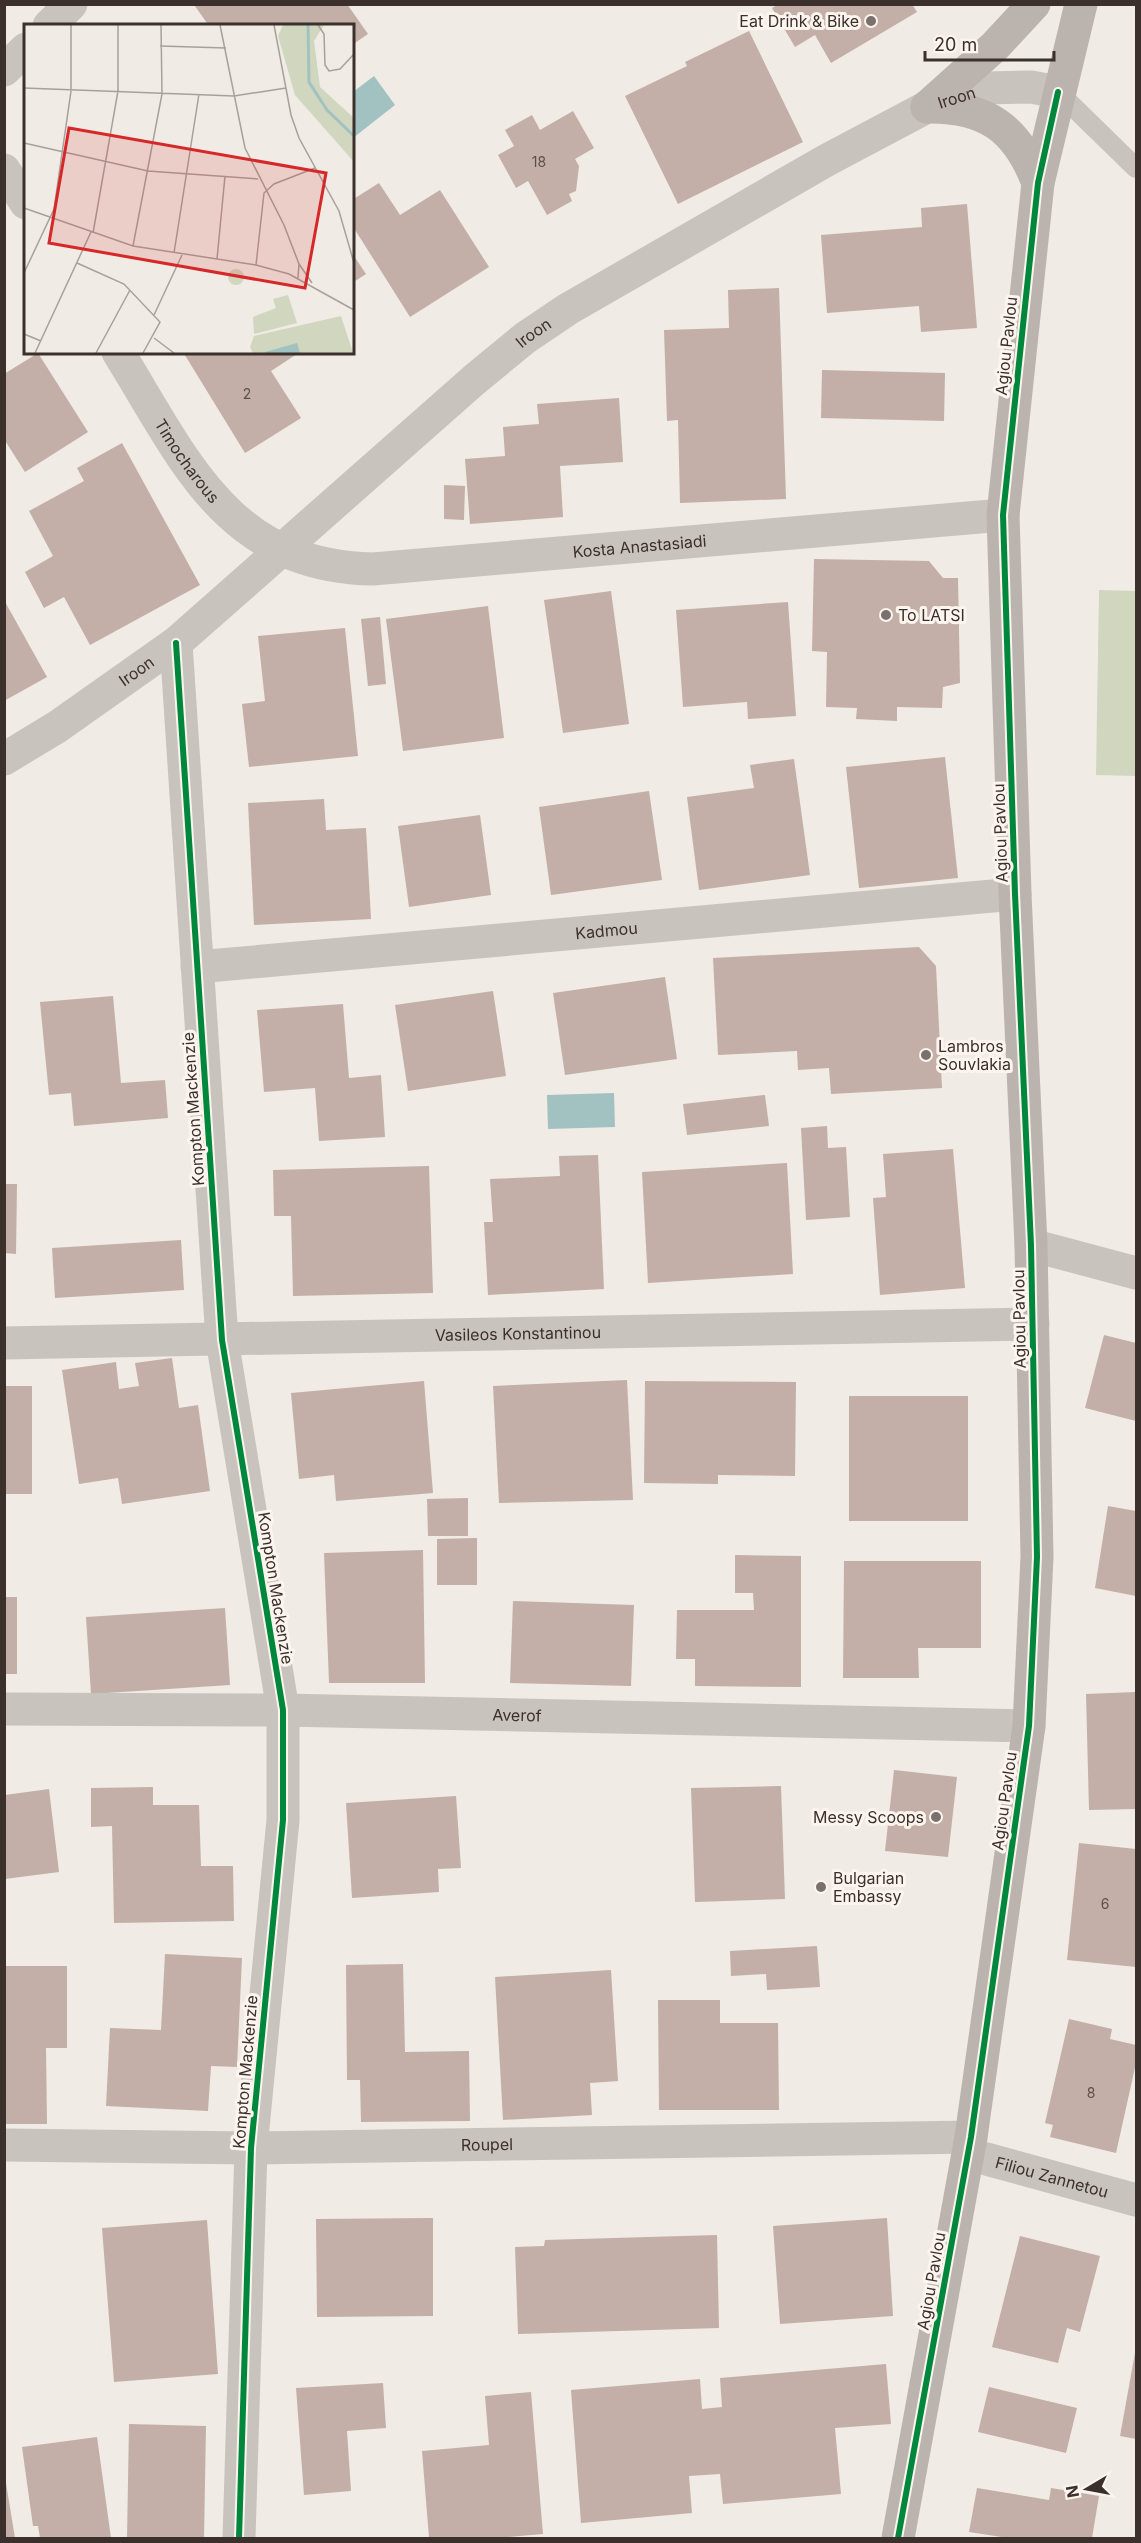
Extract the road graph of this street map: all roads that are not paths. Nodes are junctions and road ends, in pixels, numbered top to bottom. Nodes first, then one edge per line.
1 (71, 4) edge
2 (1034, 4) edge
3 (1081, 4) edge
4 (51, 24) edge
5 (24, 51) edge
6 (4, 70) edge
7 (1058, 92) junction
8 (927, 107) junction
9 (1137, 168) edge
10 (4, 170) edge
11 (1038, 183) junction
12 (24, 200) edge
13 (119, 354) edge
14 (1003, 515) junction
15 (279, 549) junction
16 (176, 643) junction
17 (4, 759) edge
18 (1015, 894) junction
19 (197, 967) junction
20 (1031, 1245) junction
21 (1137, 1273) edge
22 (1033, 1324) junction
23 (222, 1340) junction
24 (4, 1342) edge
25 (4, 1709) edge
26 (283, 1710) junction
27 (1029, 1726) junction
28 (4, 2145) edge
29 (969, 2145) junction
30 (251, 2148) junction
31 (1137, 2200) edge
32 (239, 2538) edge
33 (898, 2538) edge

1 - 4 street
2 - 8 main road
3 - 7 main road
5 - 6 street
7 - 8 street, Iroon
7 - 9 lane
7 - 11 main road, Agiou Pavlou
8 - 11 main road
8 - 15 street, Iroon
10 - 12 street
11 - 14 main road, Agiou Pavlou
13 - 15 street, Timocharous
14 - 15 street, Kosta Anastasiadi
14 - 18 main road, Agiou Pavlou
15 - 16 street, Iroon
16 - 17 street, Iroon
16 - 19 street, Kompton Mackenzie
18 - 19 street, Kadmou
18 - 20 main road, Agiou Pavlou
19 - 23 street, Kompton Mackenzie
20 - 21 street
20 - 22 main road, Agiou Pavlou
22 - 23 street, Vasileos Konstantinou
22 - 27 main road, Agiou Pavlou
23 - 24 street, Vasileos Konstantinou
23 - 26 street, Kompton Mackenzie
25 - 26 street, Averof
26 - 27 street, Averof
26 - 30 street, Kompton Mackenzie
27 - 29 main road, Agiou Pavlou
28 - 30 street, Roupel
29 - 30 street, Roupel
29 - 31 street, Filiou Zannetou
29 - 33 main road, Agiou Pavlou
30 - 32 street, Kompton Mackenzie

